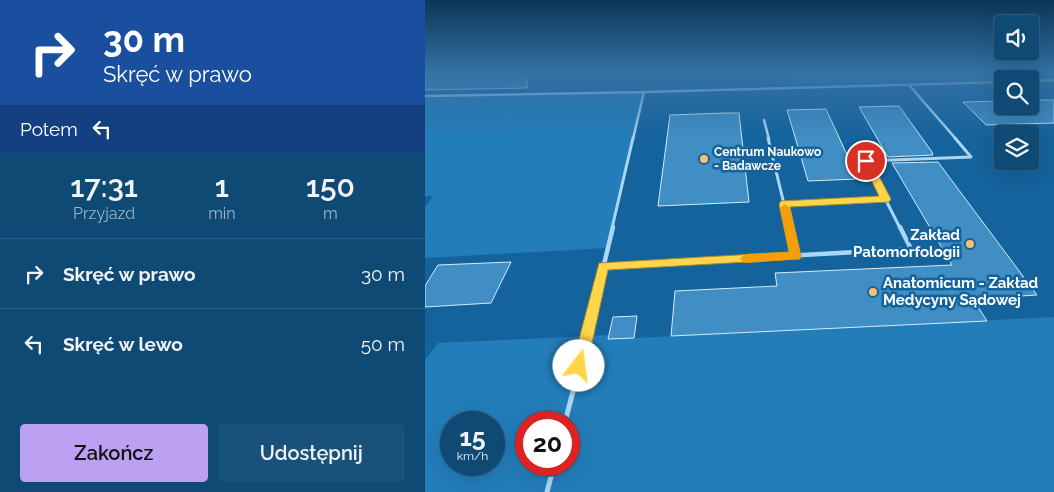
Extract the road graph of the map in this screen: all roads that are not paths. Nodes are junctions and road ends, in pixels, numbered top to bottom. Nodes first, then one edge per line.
1 (537, 94) edge
2 (644, 94) edge
3 (917, 94) edge
4 (425, 96) edge
5 (764, 120) dead end
6 (886, 199) junction
7 (784, 204) junction
8 (795, 256) junction
9 (603, 266) junction
10 (568, 411) edge
11 (551, 476) edge
12 (547, 492) edge

1 - 4 lane
2 - 9 lane
3 - 6 lane
5 - 7 lane
6 - 7 lane
6 - 8 lane
7 - 8 lane
8 - 9 lane
9 - 10 lane
11 - 12 lane

